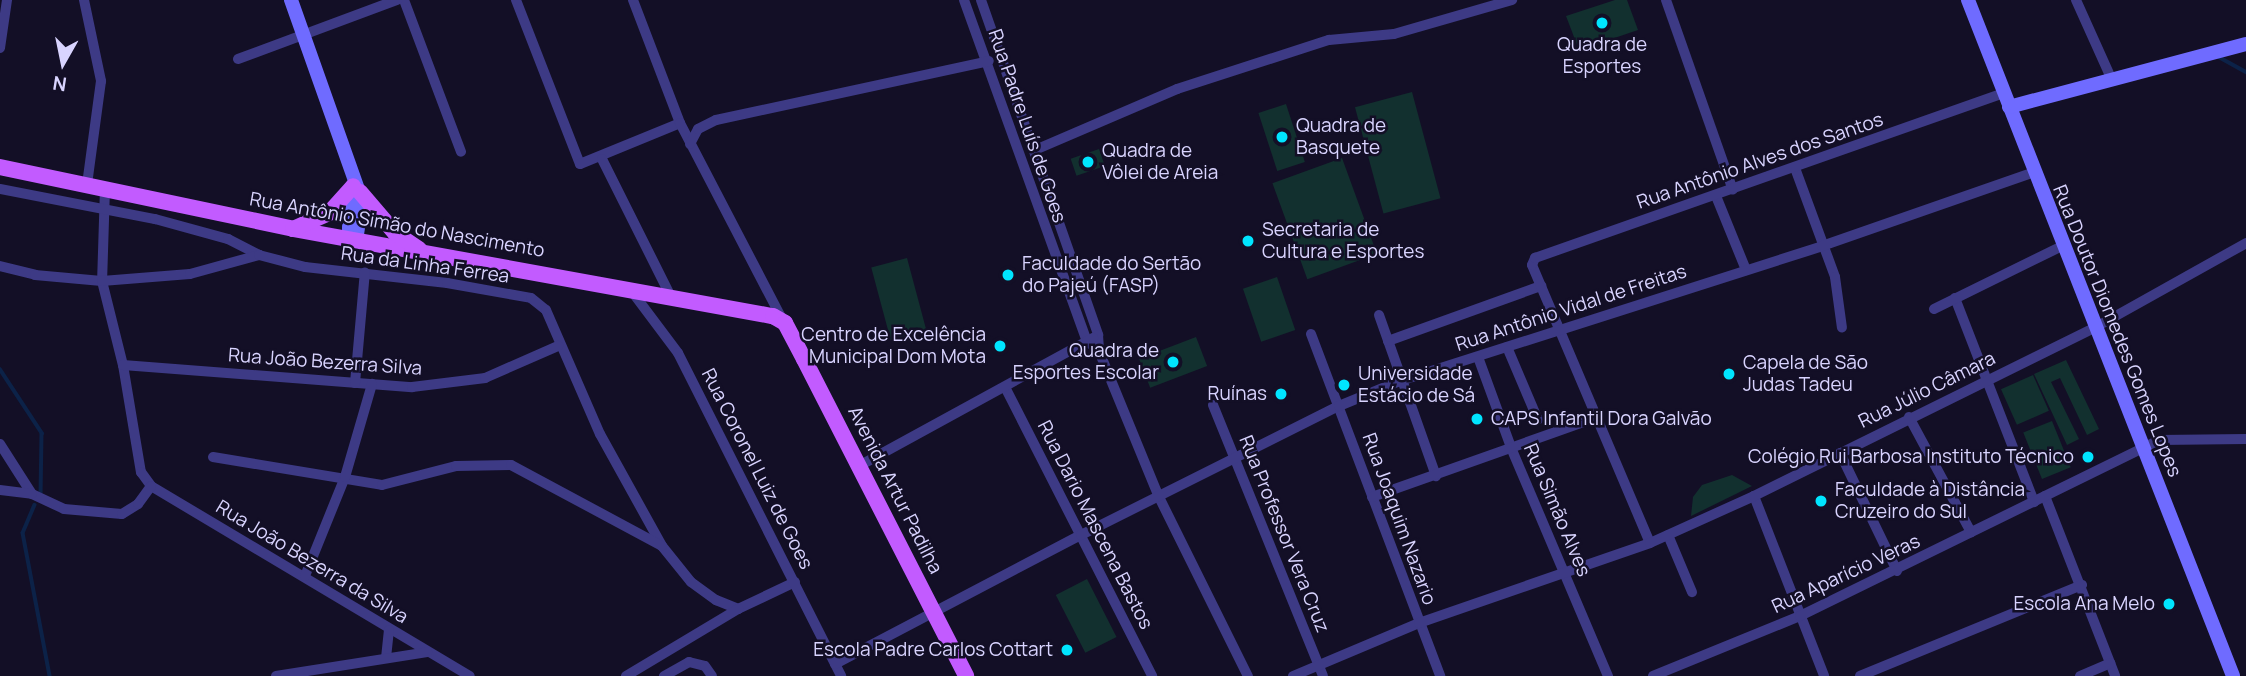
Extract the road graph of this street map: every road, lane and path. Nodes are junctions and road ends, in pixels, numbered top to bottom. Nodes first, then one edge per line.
1 (7, 0) edge
2 (85, 0) edge
3 (291, 0) edge
4 (397, 0) edge
5 (404, 0) edge
6 (516, 0) edge
7 (633, 0) edge
8 (964, 0) edge
9 (981, 0) edge
10 (1512, 0) edge
11 (1666, 0) edge
12 (1968, 0) edge
13 (2076, 0) edge
14 (304, 33) junction
15 (2246, 44) edge
16 (0, 48) edge
17 (1002, 56) junction
18 (238, 59) dead end
19 (985, 62) junction
20 (2111, 78) junction
21 (2006, 100) junction
22 (680, 123) junction
23 (690, 144) junction
24 (1035, 150) junction
25 (461, 152) dead end
26 (602, 159) junction
27 (0, 167) edge
28 (1794, 168) junction
29 (2034, 172) junction
30 (88, 185) junction
31 (356, 186) junction
32 (104, 188) junction
33 (0, 189) edge
34 (1733, 190) junction
35 (1716, 196) junction
36 (102, 209) junction
37 (293, 229) junction
38 (356, 241) junction
39 (2246, 243) edge
40 (1822, 246) junction
41 (2062, 246) junction
42 (424, 252) junction
43 (259, 255) junction
44 (0, 266) edge
45 (1746, 270) junction
46 (365, 272) junction
47 (102, 281) junction
48 (1541, 286) junction
49 (628, 287) junction
50 (670, 295) junction
51 (1955, 298) junction
52 (1934, 309) dead end
53 (1379, 315) dead end
54 (785, 323) junction
55 (2096, 327) junction
56 (1842, 328) dead end
57 (1559, 331) junction
58 (1311, 334) dead end
59 (1098, 335) junction
60 (1087, 341) junction
61 (1388, 341) junction
62 (558, 346) junction
63 (1507, 348) junction
64 (1099, 351) junction
65 (1478, 357) junction
66 (123, 365) junction
67 (1401, 381) junction
68 (1984, 382) junction
69 (355, 383) junction
70 (372, 384) junction
71 (1006, 389) junction
72 (1213, 405) dead end
73 (1339, 406) junction
74 (1909, 417) junction
75 (1595, 418) junction
76 (1538, 420) dead end
77 (2246, 439) edge
78 (0, 444) edge
79 (2142, 448) junction
80 (1512, 450) junction
81 (1840, 453) junction
82 (213, 457) dead end
83 (1234, 459) junction
84 (859, 466) junction
85 (1436, 476) junction
86 (345, 477) junction
87 (151, 486) junction
88 (0, 490) edge
89 (32, 494) junction
90 (1754, 496) junction
91 (1159, 497) junction
92 (1372, 497) junction
93 (2039, 499) junction
94 (1970, 531) junction
95 (1081, 535) junction
96 (1668, 535) junction
97 (1650, 543) junction
98 (662, 546) junction
99 (1563, 571) junction
100 (1897, 571) junction
101 (305, 576) junction
102 (795, 582) junction
103 (2082, 585) junction
104 (1692, 592) dead end
105 (738, 609) junction
106 (934, 612) junction
107 (1800, 616) junction
108 (1419, 623) junction
109 (389, 630) junction
110 (427, 652) junction
111 (386, 658) junction
112 (1318, 663) junction
113 (2110, 663) junction
114 (835, 664) junction
115 (276, 676) edge
116 (470, 676) edge
117 (626, 676) edge
118 (664, 676) edge
119 (712, 676) edge
120 (841, 676) edge
121 (966, 676) edge
122 (1153, 676) edge
123 (1248, 676) edge
124 (1293, 676) edge
125 (1324, 676) edge
126 (1440, 676) edge
127 (1608, 676) edge
128 (1653, 676) edge
129 (1824, 676) edge
130 (1860, 676) edge
131 (2080, 676) edge
132 (2115, 676) edge
133 (2233, 676) edge

1 - 16 street
2 - 30 street
3 - 14 street
4 - 14 street
5 - 25 street
6 - 26 street
7 - 22 street
8 - 19 street, Rua Padre Luís de Goes
9 - 17 street, Rua Padre Luís de Goes
10 - 24 street
11 - 34 street
12 - 21 street, Rua Doutor Diomedes Gomes Lopes
13 - 20 street
14 - 18 street
14 - 31 street
15 - 20 street
17 - 19 street
17 - 24 street, Rua Padre Luís de Goes
19 - 23 street
19 - 60 street, Rua Padre Luís de Goes
20 - 21 street
21 - 28 street, Rua Antônio Alves dos Santos
21 - 29 street, Rua Doutor Diomedes Gomes Lopes
22 - 23 street
22 - 26 street
23 - 54 street
24 - 59 street, Rua Padre Luís de Goes
26 - 50 street
27 - 30 main road, Rua Antônio Simão do Nascimento
28 - 34 street, Rua Antônio Alves dos Santos
28 - 40 street
29 - 40 street, Rua Antônio Vidal de Freitas
29 - 41 street, Rua Doutor Diomedes Gomes Lopes
30 - 32 main road, Rua Antônio Simão do Nascimento
31 - 37 main road
31 - 38 street
31 - 42 main road
32 - 36 street
32 - 37 main road, Rua Antônio Simão do Nascimento
33 - 36 street, Rua da Linha Ferrea
34 - 35 street, Rua Antônio Alves dos Santos
35 - 45 street
35 - 48 street, Rua Antônio Alves dos Santos
36 - 43 street, Rua da Linha Ferrea
36 - 47 street
37 - 38 main road, Rua Antônio Simão do Nascimento
38 - 42 main road, Rua Antônio Simão do Nascimento
39 - 55 street, Rua Júlio Câmara
40 - 45 street, Rua Antônio Vidal de Freitas
40 - 56 street
41 - 51 street
41 - 55 street, Rua Doutor Diomedes Gomes Lopes
42 - 49 main road, Rua Antônio Simão do Nascimento
43 - 46 street, Rua da Linha Ferrea
43 - 47 street
44 - 47 street
45 - 57 street, Rua Antônio Vidal de Freitas
46 - 62 street, Rua da Linha Ferrea
46 - 69 street
47 - 66 street
48 - 57 street
48 - 61 street
49 - 50 main road, Rua Antônio Simão do Nascimento
49 - 102 street, Rua Coronel Luiz de Goes
50 - 54 main road, Rua Antônio Simão do Nascimento
51 - 52 street
51 - 68 street
53 - 61 street
54 - 84 main road, Avenida Artur Padilha
55 - 68 street, Rua Júlio Câmara
55 - 79 street, Rua Doutor Diomedes Gomes Lopes
57 - 63 street, Rua Antônio Vidal de Freitas
57 - 75 street
58 - 73 street, Rua Joaquim Nazario
59 - 60 street
59 - 64 street, Rua Padre Luís de Goes
60 - 64 street
60 - 71 street
61 - 67 street
62 - 70 street, Rua João Bezerra Silva
62 - 98 street, Rua da Linha Ferrea
63 - 65 street, Rua Antônio Vidal de Freitas
63 - 76 street
64 - 91 street
65 - 67 street, Rua Antônio Vidal de Freitas
65 - 80 street, Rua Simão Alves
66 - 69 street, Rua João Bezerra Silva
66 - 87 street, Rua João Bezerra da Silva
67 - 73 street, Rua Antônio Vidal de Freitas
67 - 85 street
68 - 74 street, Rua Júlio Câmara
68 - 93 street
69 - 70 street, Rua João Bezerra Silva
70 - 86 street
71 - 84 street
71 - 95 street, Rua Dario Mascena Bastos
72 - 83 street, Rua Professor Vera Cruz
73 - 83 street, Rua Antônio Vidal de Freitas
73 - 92 street, Rua Joaquim Nazario
74 - 81 street, Rua Júlio Câmara
74 - 94 street
75 - 80 street
75 - 97 street
77 - 79 street, Rua Aparício Veras
78 - 89 street
79 - 93 street, Rua Aparício Veras
79 - 133 street, Rua Doutor Diomedes Gomes Lopes
80 - 85 street
80 - 99 street, Rua Simão Alves
81 - 90 street, Rua Júlio Câmara
81 - 100 street
82 - 86 street
83 - 91 street, Rua Antônio Vidal de Freitas
83 - 112 street, Rua Professor Vera Cruz
84 - 106 main road, Avenida Artur Padilha
85 - 92 street
86 - 98 street
86 - 101 street
87 - 89 street
87 - 101 street, Rua João Bezerra da Silva
88 - 89 street
90 - 96 street, Rua Júlio Câmara
90 - 107 street
91 - 95 street, Rua Antônio Vidal de Freitas
91 - 123 street
92 - 108 street, Rua Joaquim Nazario
93 - 94 street, Rua Aparício Veras
93 - 103 street
94 - 100 street, Rua Aparício Veras
95 - 106 street, Rua Antônio Vidal de Freitas
95 - 122 street, Rua Dario Mascena Bastos
96 - 97 street, Rua Júlio Câmara
96 - 104 street
97 - 99 street, Rua Júlio Câmara
98 - 105 street, Rua da Linha Ferrea
99 - 108 street, Rua Júlio Câmara
99 - 127 street, Rua Simão Alves
100 - 107 street, Rua Aparício Veras
101 - 109 street, Rua João Bezerra da Silva
102 - 105 street
102 - 114 street, Rua Coronel Luiz de Goes
103 - 113 street
103 - 130 street
105 - 117 street
106 - 114 street, Rua Antônio Vidal de Freitas
106 - 121 main road, Avenida Artur Padilha
107 - 128 street, Rua Aparício Veras
107 - 129 street
108 - 112 street, Rua Júlio Câmara
108 - 126 street, Rua Joaquim Nazario
109 - 110 street, Rua João Bezerra da Silva
109 - 111 street
110 - 111 street
110 - 116 street, Rua João Bezerra da Silva
111 - 115 street
112 - 124 street, Rua Júlio Câmara
112 - 125 street, Rua Professor Vera Cruz
113 - 131 street
113 - 132 street
114 - 120 street, Rua Coronel Luiz de Goes
118 - 119 street

